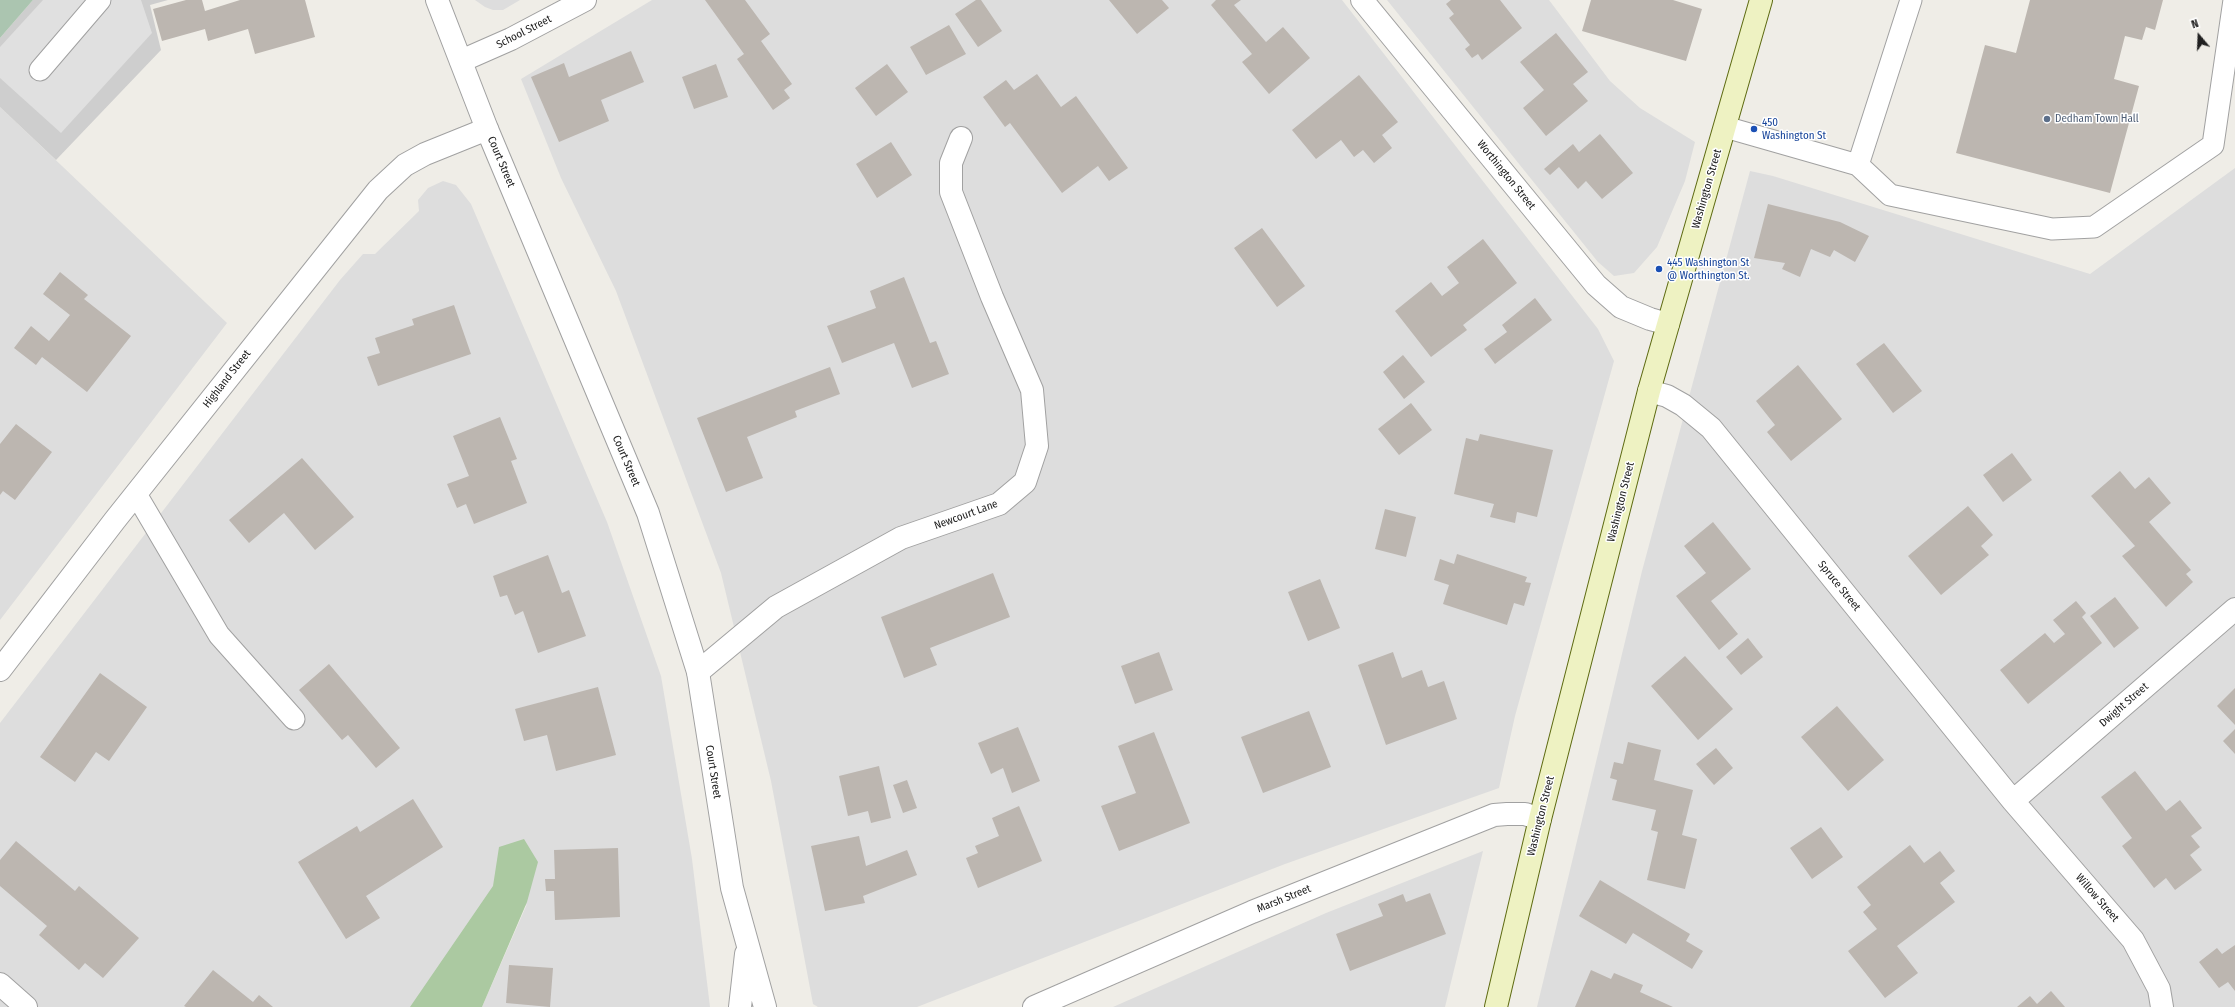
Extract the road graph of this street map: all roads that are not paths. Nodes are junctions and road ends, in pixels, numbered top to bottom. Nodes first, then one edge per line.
1 (100, 0) edge
2 (437, 0) edge
3 (585, 0) edge
4 (1362, 0) edge
5 (1761, 0) edge
6 (1911, 0) edge
7 (2234, 0) edge
8 (461, 61) junction
9 (40, 70) dead end
10 (1725, 127) junction
11 (487, 129) junction
12 (961, 138) dead end
13 (1858, 165) junction
14 (1668, 324) junction
15 (1650, 391) junction
16 (136, 494) junction
17 (2235, 609) edge
18 (0, 670) edge
19 (698, 672) junction
20 (294, 719) dead end
21 (2013, 801) junction
22 (1540, 819) junction
23 (747, 943) junction
24 (0, 984) edge
25 (26, 1007) edge
26 (740, 1007) edge
27 (765, 1007) edge
28 (1034, 1007) edge
29 (1496, 1007) edge
30 (2162, 1007) edge

1 - 9 lane
2 - 8 street, Court Street
3 - 8 street, School Street
4 - 14 street, Worthington Street
5 - 10 main road, Washington Street
6 - 13 lane
7 - 13 lane
8 - 11 street, Court Street
10 - 13 lane
10 - 14 main road, Washington Street
11 - 16 street, Highland Street
11 - 19 street, Court Street
12 - 19 street, Newcourt Lane
14 - 15 main road, Washington Street
15 - 21 street, Spruce Street
15 - 22 main road, Washington Street
16 - 18 street, Highland Street
16 - 20 lane
17 - 21 street, Dwight Street
19 - 23 street, Court Street
21 - 30 street, Willow Street
22 - 28 street, Marsh Street
22 - 29 main road, Washington Street
23 - 26 street, Court Street
23 - 27 street, Court Street
24 - 25 street

